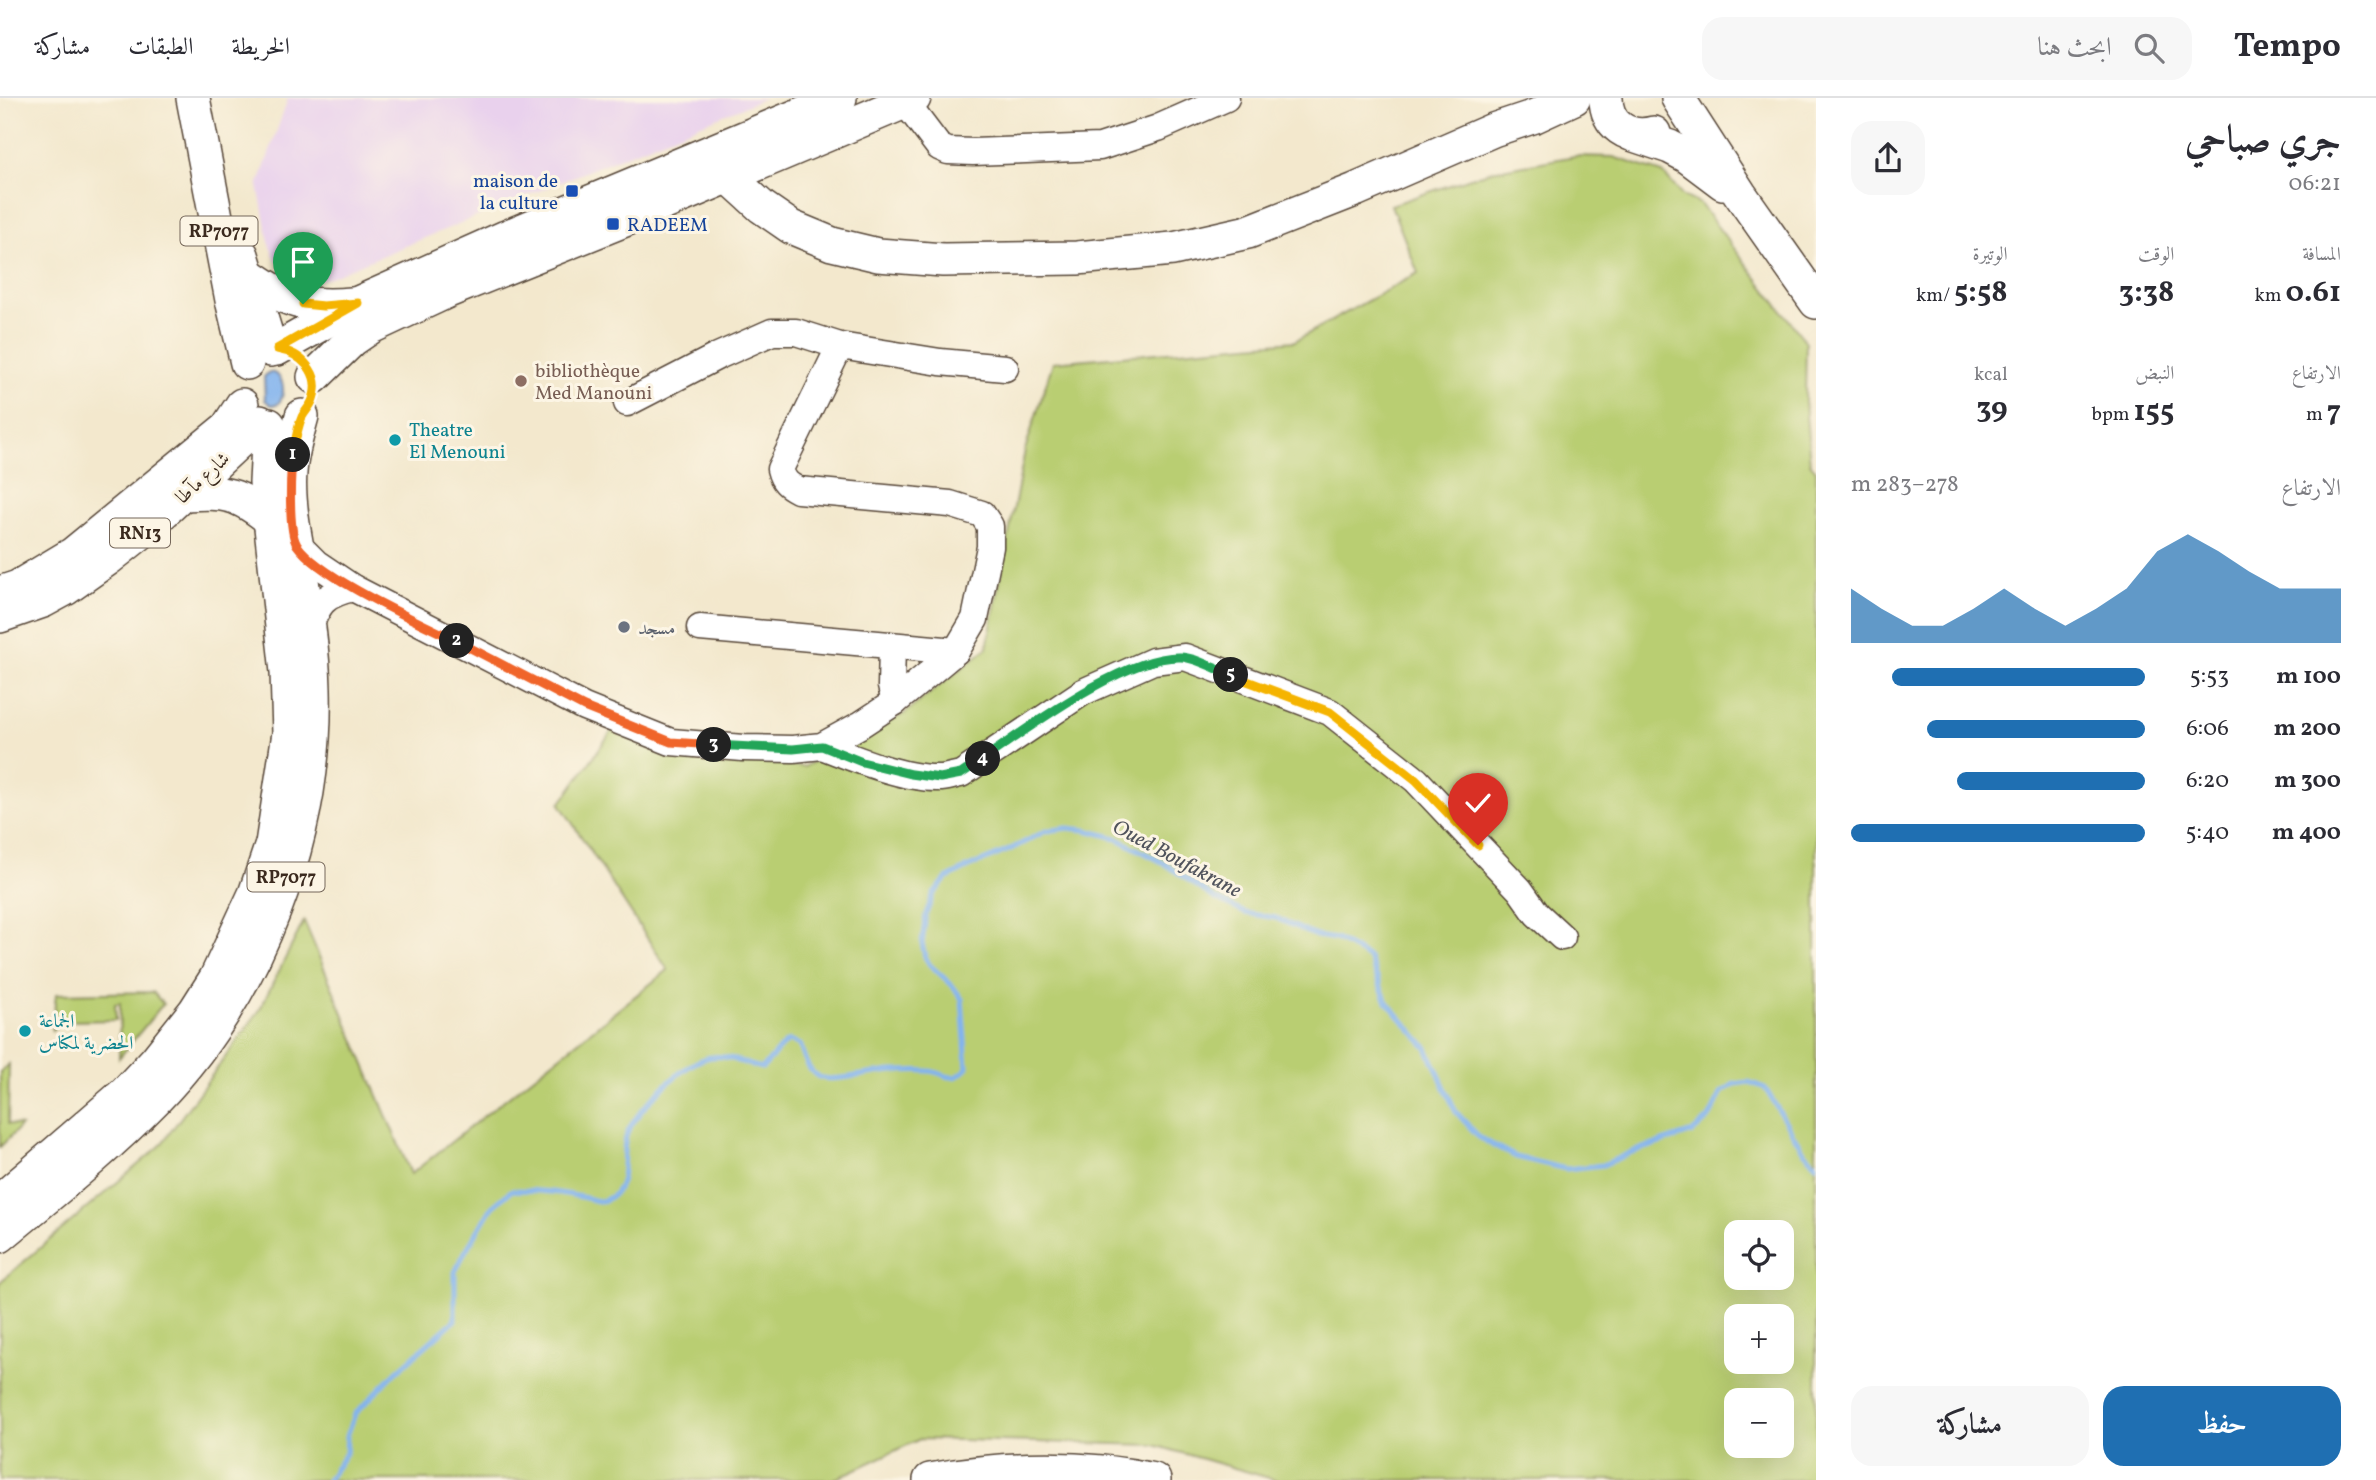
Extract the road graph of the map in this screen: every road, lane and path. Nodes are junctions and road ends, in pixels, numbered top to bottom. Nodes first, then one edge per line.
1 (193, 98) edge
2 (209, 98) edge
3 (840, 98) edge
4 (1226, 98) edge
5 (1574, 98) edge
6 (1606, 98) edge
7 (1676, 98) edge
8 (909, 100) edge
9 (1535, 116) junction
10 (1626, 132) junction
11 (721, 164) junction
12 (1740, 194) junction
13 (248, 274) junction
14 (1816, 302) edge
15 (358, 303) junction
16 (840, 346) junction
17 (265, 354) junction
18 (1005, 368) dead end
19 (314, 377) junction
20 (627, 403) dead end
21 (302, 416) junction
22 (257, 417) junction
23 (183, 494) junction
24 (272, 521) junction
25 (296, 544) junction
26 (353, 587) junction
27 (0, 593) edge
28 (0, 616) edge
29 (700, 628) dead end
30 (308, 631) junction
31 (892, 646) junction
32 (956, 651) junction
33 (895, 702) junction
34 (822, 746) junction
35 (1562, 937) dead end
36 (0, 1201) edge
37 (0, 1236) edge
38 (930, 1480) edge
39 (1154, 1480) edge

1 - 17 main road, RP7077
2 - 13 main road, RP7077
3 - 11 main road
4 - 8 street
5 - 9 main road
6 - 10 main road
7 - 10 main road
7 - 12 main road
8 - 11 main road
9 - 10 main road
9 - 11 main road
10 - 12 main road
11 - 15 main road
11 - 19 main road
12 - 14 main road
13 - 15 main road
13 - 17 main road, RP7077
15 - 17 main road
16 - 18 street
16 - 20 street
16 - 32 street
17 - 19 main road
17 - 22 main road
19 - 21 main road
21 - 22 main road, RN13
21 - 25 main road, RP7077
22 - 23 main road, شارع مآطا / RN13
22 - 24 main road, RP7077
22 - 27 main road, RN13
23 - 24 main road
23 - 28 main road, شارع مآطا / RN13
24 - 36 main road, RP7077
25 - 26 street
25 - 30 main road, RP7077
26 - 30 street
26 - 34 street
29 - 31 street
30 - 37 main road, RP7077
31 - 32 street
31 - 33 street
32 - 33 street
33 - 34 street
34 - 35 street
38 - 39 main road

